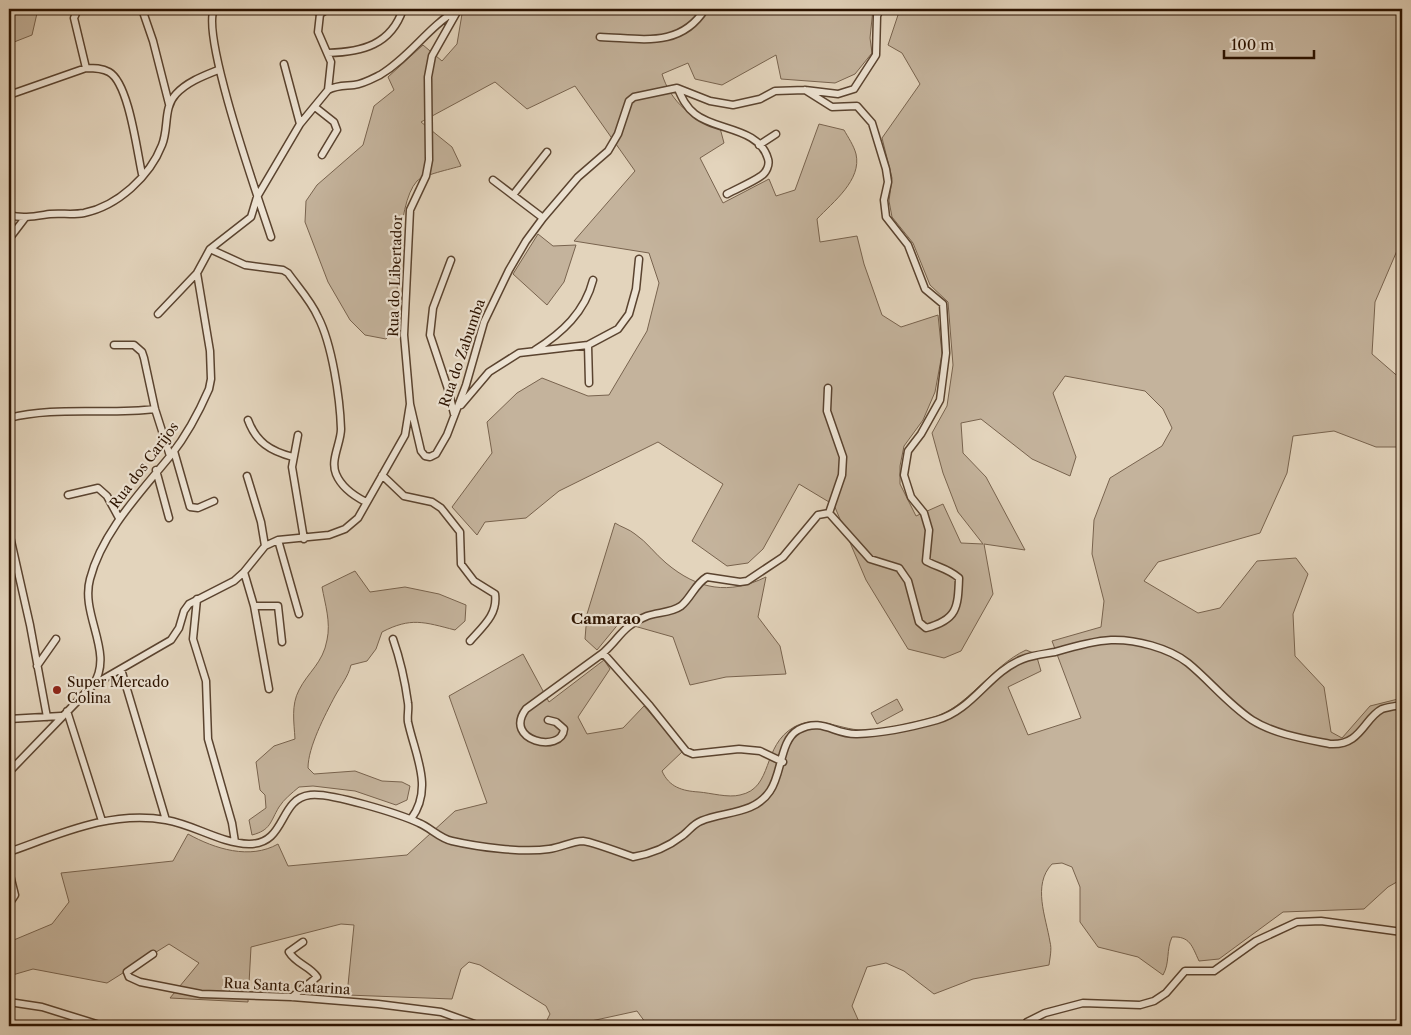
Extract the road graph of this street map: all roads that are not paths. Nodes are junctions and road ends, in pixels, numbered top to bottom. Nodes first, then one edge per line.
1 (78, 9) edge
2 (142, 9) edge
3 (214, 9) edge
4 (328, 9) edge
5 (402, 9) edge
6 (459, 9) edge
7 (705, 9) edge
8 (880, 9) edge
9 (317, 11) edge
10 (600, 37) dead end
11 (328, 54) junction
12 (284, 64) dead end
13 (86, 68) junction
14 (218, 70) junction
15 (677, 88) junction
16 (328, 90) junction
17 (805, 90) junction
18 (9, 95) edge
19 (169, 104) junction
20 (315, 106) junction
21 (300, 124) junction
22 (776, 134) dead end
23 (759, 144) junction
24 (547, 152) dead end
25 (322, 155) dead end
26 (142, 174) junction
27 (494, 180) dead end
28 (727, 194) dead end
29 (513, 195) junction
30 (258, 197) junction
31 (9, 215) edge
32 (25, 218) junction
33 (543, 218) junction
34 (271, 237) dead end
35 (9, 240) edge
36 (210, 249) junction
37 (639, 259) dead end
38 (451, 260) dead end
39 (197, 273) junction
40 (593, 280) dead end
41 (158, 314) dead end
42 (114, 345) dead end
43 (588, 345) junction
44 (535, 350) junction
45 (589, 382) dead end
46 (828, 388) dead end
47 (410, 404) junction
48 (155, 409) junction
49 (455, 412) junction
50 (9, 418) edge
51 (248, 420) dead end
52 (298, 435) dead end
53 (172, 454) junction
54 (293, 457) junction
55 (156, 470) junction
56 (382, 475) junction
57 (247, 476) dead end
58 (68, 495) dead end
59 (214, 501) dead end
60 (366, 502) junction
61 (829, 513) junction
62 (119, 518) junction
63 (169, 518) dead end
64 (9, 532) edge
65 (304, 539) junction
66 (278, 540) junction
67 (265, 546) junction
68 (244, 572) junction
69 (197, 600) junction
70 (254, 606) junction
71 (299, 614) dead end
72 (56, 639) dead end
73 (393, 639) dead end
74 (470, 641) dead end
75 (282, 642) dead end
76 (603, 653) junction
77 (37, 666) junction
78 (121, 669) junction
79 (93, 685) junction
80 (269, 689) dead end
81 (1402, 705) edge
82 (67, 711) junction
83 (61, 716) junction
84 (47, 717) junction
85 (9, 719) edge
86 (548, 720) dead end
87 (783, 762) junction
88 (9, 772) edge
89 (411, 819) junction
90 (102, 820) junction
91 (166, 820) junction
92 (235, 842) junction
93 (9, 852) edge
94 (9, 871) edge
95 (11, 902) edge
96 (1402, 932) edge
97 (302, 942) dead end
98 (153, 954) dead end
99 (292, 997) junction
100 (9, 1002) edge
101 (103, 1026) edge
102 (480, 1026) edge
103 (1024, 1026) edge

1 - 13 street
2 - 19 street
3 - 14 street
4 - 9 street
5 - 11 street
6 - 16 street
6 - 47 street, Rua do Libertador
7 - 10 street
8 - 17 street
9 - 11 street
11 - 16 street
12 - 21 street
13 - 18 street
13 - 26 street
14 - 19 street
14 - 30 street
15 - 17 street
15 - 23 street
15 - 33 street, Rua do Zabumba
16 - 20 street
17 - 61 street
19 - 26 street
20 - 21 street
20 - 25 street
21 - 30 street
22 - 23 street
23 - 28 street
24 - 29 street
26 - 32 street
27 - 29 street
29 - 33 street
30 - 34 street
30 - 36 street
31 - 32 street
32 - 35 street
33 - 49 street, Rua do Zabumba
36 - 39 street
36 - 60 street
37 - 43 street
38 - 49 street
39 - 41 street
39 - 53 street, Rua dos Carijos
40 - 44 street
42 - 48 street
43 - 44 street
43 - 45 street
44 - 49 street
46 - 61 street
47 - 49 street, Rua do Zabumba
47 - 56 street
48 - 50 street
48 - 53 street
51 - 54 street
52 - 54 street
53 - 55 street, Rua dos Carijos
53 - 59 street
54 - 65 street
55 - 62 street, Rua dos Carijos
55 - 63 street
56 - 60 street
56 - 74 street
57 - 67 street
58 - 62 street
60 - 65 street
61 - 76 street
62 - 79 street, Rua dos Carijos
64 - 77 street
65 - 66 street
66 - 67 street
66 - 71 street
67 - 68 street
68 - 69 street
68 - 70 street
69 - 78 street
69 - 92 street
70 - 75 street
70 - 80 street
72 - 77 street
73 - 89 street
76 - 86 street
76 - 87 street
77 - 84 street
78 - 79 street
78 - 91 street
79 - 82 street, Rua dos Carijos
81 - 87 street
82 - 83 street, Rua dos Carijos
82 - 90 street
83 - 84 street
83 - 88 street, Rua dos Carijos
84 - 85 street
87 - 89 street
89 - 92 street
90 - 91 street
90 - 93 street
91 - 92 street
94 - 95 street
96 - 103 street
97 - 99 street
98 - 99 street, Rua Santa Catarina
99 - 102 street, Rua Santa Catarina
100 - 101 street

